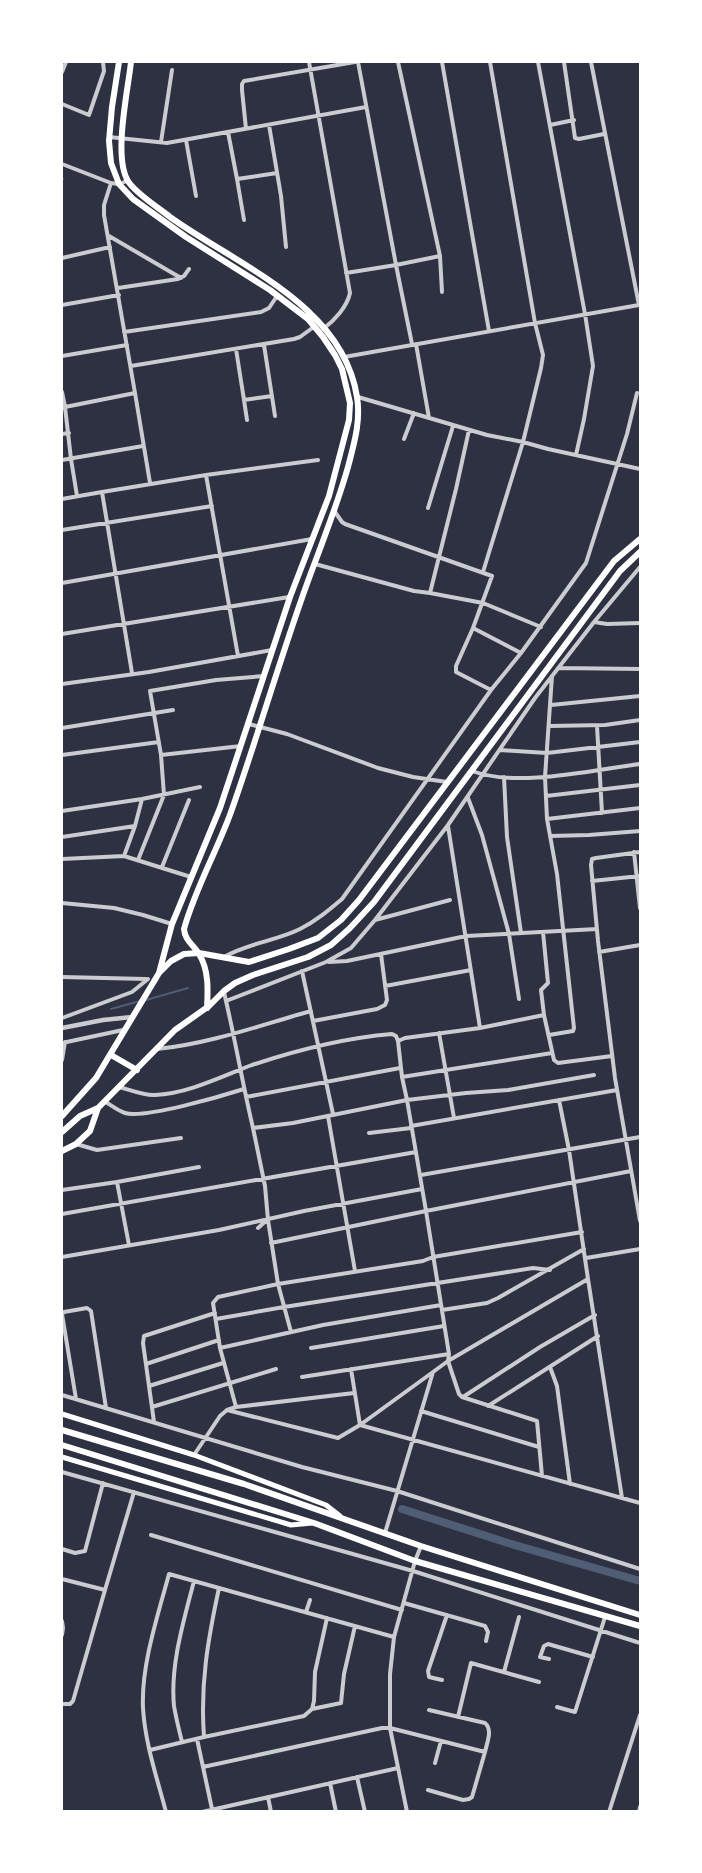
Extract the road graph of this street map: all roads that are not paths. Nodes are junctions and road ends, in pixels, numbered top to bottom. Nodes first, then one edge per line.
1 (66, 62) edge
2 (102, 62) edge
3 (119, 62) edge
4 (131, 62) edge
5 (309, 62) edge
6 (357, 62) edge
7 (398, 62) edge
8 (442, 62) edge
9 (490, 62) edge
10 (538, 62) edge
11 (564, 62) edge
12 (591, 62) edge
13 (310, 68) junction
14 (172, 70) dead end
15 (62, 72) edge
16 (62, 104) edge
17 (366, 107) junction
18 (320, 116) junction
19 (574, 120) junction
20 (269, 125) junction
21 (550, 125) junction
22 (246, 129) junction
23 (228, 132) junction
24 (604, 134) junction
25 (110, 137) junction
26 (121, 138) junction
27 (186, 140) junction
28 (161, 142) junction
29 (62, 164) edge
30 (277, 172) junction
31 (237, 179) junction
32 (127, 181) junction
33 (111, 183) junction
34 (119, 184) junction
35 (196, 196) dead end
36 (244, 220) dead end
37 (109, 235) junction
38 (110, 247) junction
39 (286, 247) dead end
40 (440, 256) junction
41 (62, 258) edge
42 (396, 265) junction
43 (189, 269) dead end
44 (346, 273) junction
45 (181, 278) junction
46 (118, 288) junction
47 (442, 291) dead end
48 (119, 295) junction
49 (276, 298) junction
50 (62, 305) edge
51 (640, 305) edge
52 (585, 314) junction
53 (535, 323) junction
54 (319, 329) junction
55 (489, 331) junction
56 (124, 332) junction
57 (414, 344) junction
58 (127, 345) junction
59 (264, 345) junction
60 (236, 349) junction
61 (62, 356) edge
62 (344, 357) junction
63 (131, 366) junction
64 (62, 392) edge
65 (135, 393) junction
66 (637, 393) dead end
67 (272, 396) junction
68 (357, 396) junction
69 (244, 400) junction
70 (63, 407) edge
71 (414, 413) junction
72 (275, 416) dead end
73 (429, 418) junction
74 (248, 420) dead end
75 (453, 426) junction
76 (469, 430) junction
77 (69, 433) junction
78 (62, 434) edge
79 (404, 440) dead end
80 (523, 442) junction
81 (144, 446) junction
82 (576, 455) junction
83 (339, 457) junction
84 (71, 459) junction
85 (62, 460) edge
86 (318, 460) dead end
87 (350, 460) junction
88 (618, 465) junction
89 (640, 468) edge
90 (206, 475) junction
91 (150, 483) junction
92 (102, 492) junction
93 (77, 496) junction
94 (62, 499) edge
95 (212, 506) junction
96 (428, 508) dead end
97 (334, 512) junction
98 (107, 524) junction
99 (62, 530) edge
100 (312, 538) junction
101 (640, 538) edge
102 (640, 552) edge
103 (219, 555) junction
104 (437, 560) junction
105 (315, 564) junction
106 (640, 567) edge
107 (483, 572) junction
108 (115, 574) junction
109 (62, 583) edge
110 (430, 593) junction
111 (290, 597) junction
112 (483, 603) junction
113 (229, 607) junction
114 (594, 622) junction
115 (124, 623) junction
116 (640, 623) edge
117 (541, 627) junction
118 (473, 628) junction
119 (62, 634) edge
120 (272, 650) junction
121 (521, 653) junction
122 (238, 656) junction
123 (558, 668) junction
124 (640, 669) edge
125 (132, 673) junction
126 (264, 676) junction
127 (552, 676) junction
128 (62, 684) edge
129 (491, 690) junction
130 (640, 696) edge
131 (551, 705) junction
132 (174, 710) dead end
133 (155, 713) junction
134 (640, 720) edge
135 (249, 724) junction
136 (549, 726) junction
137 (597, 726) junction
138 (62, 728) edge
139 (260, 728) junction
140 (159, 742) junction
141 (640, 742) edge
142 (242, 746) junction
143 (599, 747) junction
144 (500, 750) junction
145 (547, 753) junction
146 (161, 754) junction
147 (62, 755) edge
148 (640, 764) edge
149 (600, 769) junction
150 (471, 771) junction
151 (483, 775) junction
152 (504, 777) junction
153 (545, 777) junction
154 (428, 779) junction
155 (447, 782) junction
156 (640, 785) edge
157 (200, 787) dead end
158 (601, 790) junction
159 (164, 795) junction
160 (546, 796) junction
161 (468, 797) junction
162 (142, 799) junction
163 (189, 800) dead end
164 (640, 808) edge
165 (62, 811) edge
166 (602, 813) junction
167 (547, 819) junction
168 (448, 825) junction
169 (135, 826) junction
170 (640, 831) edge
171 (549, 836) junction
172 (62, 837) edge
173 (634, 852) junction
174 (640, 852) edge
175 (124, 856) junction
176 (62, 859) edge
177 (138, 860) junction
178 (162, 867) junction
179 (639, 876) edge
180 (191, 877) junction
181 (592, 881) junction
182 (450, 900) dead end
183 (62, 903) edge
184 (640, 908) edge
185 (375, 920) junction
186 (172, 924) junction
187 (597, 929) junction
188 (563, 931) junction
189 (543, 932) junction
190 (522, 933) junction
191 (509, 934) junction
192 (466, 936) junction
193 (640, 945) edge
194 (600, 952) junction
195 (199, 953) junction
196 (381, 954) junction
197 (221, 959) junction
198 (326, 962) junction
199 (471, 970) junction
200 (302, 971) junction
201 (62, 977) edge
202 (154, 979) junction
203 (385, 986) junction
204 (224, 991) junction
205 (519, 999) dead end
206 (226, 1001) junction
207 (207, 1008) junction
208 (311, 1011) junction
209 (133, 1015) junction
210 (544, 1015) junction
211 (62, 1018) edge
212 (313, 1021) junction
213 (62, 1028) edge
214 (480, 1028) junction
215 (124, 1030) junction
216 (233, 1033) junction
217 (439, 1034) junction
218 (549, 1035) junction
219 (398, 1041) junction
220 (63, 1042) edge
221 (317, 1046) junction
222 (156, 1049) junction
223 (552, 1053) junction
224 (111, 1055) junction
225 (612, 1056) junction
226 (62, 1060) edge
227 (400, 1068) junction
228 (136, 1070) junction
229 (242, 1070) junction
230 (445, 1070) junction
231 (594, 1075) dead end
232 (402, 1077) junction
233 (325, 1081) junction
234 (120, 1087) junction
235 (244, 1089) junction
236 (617, 1090) junction
237 (450, 1095) junction
238 (246, 1097) junction
239 (407, 1100) junction
240 (559, 1100) junction
241 (104, 1101) junction
242 (99, 1108) junction
243 (331, 1115) junction
244 (62, 1116) edge
245 (454, 1118) junction
246 (411, 1127) junction
247 (253, 1128) junction
248 (62, 1132) edge
249 (369, 1133) dead end
250 (640, 1137) edge
251 (181, 1138) dead end
252 (626, 1140) junction
253 (76, 1144) junction
254 (569, 1150) junction
255 (62, 1151) edge
256 (416, 1152) junction
257 (337, 1166) junction
258 (199, 1167) dead end
259 (632, 1171) junction
260 (421, 1175) junction
261 (264, 1178) junction
262 (573, 1181) junction
263 (117, 1182) junction
264 (422, 1189) junction
265 (62, 1190) edge
266 (120, 1204) junction
267 (344, 1204) junction
268 (426, 1211) junction
269 (62, 1214) edge
270 (268, 1220) junction
271 (640, 1221) edge
272 (347, 1227) junction
273 (258, 1228) dead end
274 (582, 1232) junction
275 (271, 1243) junction
276 (129, 1245) junction
277 (584, 1249) junction
278 (640, 1249) edge
279 (62, 1257) edge
280 (433, 1257) junction
281 (586, 1258) junction
282 (549, 1270) junction
283 (355, 1271) junction
284 (588, 1279) junction
285 (437, 1283) junction
286 (278, 1284) junction
287 (284, 1306) junction
288 (441, 1308) junction
289 (215, 1313) junction
290 (595, 1315) junction
291 (216, 1319) junction
292 (444, 1326) junction
293 (291, 1332) junction
294 (598, 1336) junction
295 (219, 1340) junction
296 (64, 1342) edge
297 (220, 1348) junction
298 (311, 1348) dead end
299 (449, 1354) junction
300 (448, 1361) junction
301 (223, 1363) junction
302 (146, 1364) junction
303 (550, 1367) junction
304 (276, 1369) dead end
305 (351, 1370) junction
306 (434, 1372) junction
307 (302, 1377) dead end
308 (229, 1383) junction
309 (149, 1386) junction
310 (354, 1392) junction
311 (62, 1395) edge
312 (462, 1397) junction
313 (76, 1399) junction
314 (488, 1406) junction
315 (152, 1407) junction
316 (236, 1407) junction
317 (106, 1408) junction
318 (227, 1410) junction
319 (422, 1411) junction
320 (62, 1414) edge
321 (154, 1422) junction
322 (360, 1425) junction
323 (62, 1430) edge
324 (206, 1438) junction
325 (413, 1439) junction
326 (62, 1445) edge
327 (539, 1447) junction
328 (194, 1455) junction
329 (62, 1457) edge
330 (62, 1472) edge
331 (542, 1476) junction
332 (103, 1484) junction
333 (570, 1484) junction
334 (397, 1491) junction
335 (134, 1492) junction
336 (622, 1498) junction
337 (640, 1503) edge
338 (344, 1519) junction
339 (314, 1523) junction
340 (385, 1533) junction
341 (151, 1535) dead end
342 (421, 1546) junction
343 (62, 1550) edge
344 (415, 1561) junction
345 (640, 1569) edge
346 (413, 1571) junction
347 (62, 1579) edge
348 (195, 1581) junction
349 (219, 1588) junction
350 (105, 1590) junction
351 (310, 1600) dead end
352 (404, 1603) junction
353 (402, 1610) junction
354 (306, 1612) junction
355 (447, 1615) junction
356 (640, 1615) edge
357 (606, 1616) junction
358 (519, 1617) dead end
359 (327, 1618) junction
360 (62, 1621) edge
361 (355, 1626) junction
362 (640, 1626) edge
363 (601, 1631) junction
364 (62, 1635) edge
365 (394, 1638) junction
366 (486, 1641) dead end
367 (640, 1643) edge
368 (593, 1657) junction
369 (549, 1659) dead end
370 (504, 1672) junction
371 (442, 1680) dead end
372 (539, 1682) dead end
373 (62, 1704) edge
374 (557, 1707) dead end
375 (312, 1709) junction
376 (429, 1710) dead end
377 (640, 1715) edge
378 (458, 1717) junction
379 (390, 1728) junction
380 (204, 1737) junction
381 (197, 1738) junction
382 (441, 1741) junction
383 (182, 1742) junction
384 (150, 1750) junction
385 (485, 1752) junction
386 (435, 1763) dead end
387 (203, 1767) junction
388 (398, 1767) junction
389 (357, 1776) junction
390 (330, 1783) junction
391 (428, 1790) dead end
392 (268, 1797) junction
393 (640, 1807) edge
394 (212, 1809) junction
395 (166, 1812) edge
396 (202, 1812) edge
397 (271, 1812) edge
398 (336, 1812) edge
399 (364, 1812) edge
400 (407, 1812) edge
401 (609, 1812) edge
402 (639, 1812) edge

1 - 15 street
2 - 16 street
3 - 25 main road
4 - 26 main road
5 - 13 street
6 - 13 street
6 - 17 street
7 - 40 street
8 - 55 street
9 - 53 street
10 - 21 street
11 - 19 street
12 - 24 street
13 - 18 street
13 - 22 street
14 - 28 street
17 - 18 street
17 - 42 street
18 - 20 street
18 - 44 street
19 - 21 street
19 - 24 street
20 - 22 street
20 - 30 street
21 - 52 street
22 - 23 street
23 - 27 street
23 - 31 street
24 - 51 street
25 - 26 street
25 - 34 main road
26 - 28 street
26 - 32 main road
27 - 28 street
27 - 35 street
29 - 33 street
30 - 31 street
30 - 39 street
31 - 36 street
32 - 34 street
32 - 54 main road
33 - 34 street
33 - 37 street
34 - 49 main road
37 - 38 street
37 - 45 street
38 - 41 street
38 - 46 street
40 - 42 street
40 - 47 street
42 - 44 street
42 - 57 street
43 - 45 street
44 - 54 street
45 - 46 street
46 - 48 street
48 - 50 street
48 - 56 street
49 - 54 main road
49 - 56 street
51 - 52 street
52 - 53 street
52 - 82 street
53 - 55 street
53 - 80 street
54 - 59 street
54 - 62 main road
54 - 83 main road
55 - 57 street
56 - 58 street
57 - 62 street
57 - 73 street
58 - 61 street
58 - 63 street
59 - 60 street
59 - 67 street
60 - 63 street
60 - 69 street
62 - 68 main road
63 - 65 street
64 - 70 street
65 - 70 street
65 - 81 street
66 - 88 street
67 - 69 street
67 - 72 street
68 - 71 street
68 - 87 main road
69 - 74 street
70 - 77 street
71 - 73 street
71 - 79 street
73 - 75 street
75 - 76 street
75 - 96 street
76 - 80 street
76 - 104 street
77 - 78 street
77 - 84 street
80 - 82 street
80 - 107 street
81 - 84 street
81 - 91 street
82 - 88 street
83 - 87 main road
83 - 100 main road
84 - 85 street
84 - 93 street
86 - 90 street
87 - 97 main road
88 - 89 street
88 - 117 street
90 - 91 street
90 - 95 street
91 - 92 street
92 - 93 street
92 - 98 street
93 - 94 street
95 - 98 street
95 - 103 street
97 - 104 street
97 - 105 main road
98 - 99 street
98 - 108 street
100 - 103 street
100 - 111 main road
101 - 155 main road
102 - 150 main road
103 - 108 street
103 - 113 street
104 - 107 street
104 - 110 street
105 - 110 street
105 - 139 main road
106 - 114 street
107 - 112 street
108 - 109 street
108 - 115 street
110 - 112 street
111 - 113 street
111 - 120 main road
112 - 117 street
112 - 118 street
113 - 115 street
113 - 122 street
114 - 116 street
114 - 123 street
115 - 119 street
115 - 125 street
117 - 121 street
118 - 121 street
118 - 129 street
120 - 122 street
120 - 126 main road
121 - 129 street
122 - 125 street
123 - 124 street
123 - 127 street
125 - 128 street
126 - 133 street
126 - 135 main road
127 - 131 street
127 - 144 street
129 - 154 street
130 - 131 street
131 - 136 street
132 - 133 street
133 - 138 street
133 - 140 street
134 - 137 street
135 - 139 street
135 - 142 main road
136 - 137 street
136 - 145 street
137 - 143 street
139 - 154 street
139 - 195 main road
140 - 146 street
140 - 147 street
141 - 143 street
142 - 146 street
142 - 180 main road
143 - 145 street
143 - 149 street
144 - 145 street
144 - 151 street
145 - 153 street
146 - 159 street
148 - 149 street
149 - 153 street
149 - 158 street
150 - 151 street
150 - 204 main road
151 - 152 street
151 - 161 street
152 - 153 street
152 - 190 street
153 - 160 street
154 - 155 street
154 - 197 street
155 - 197 main road
156 - 158 street
157 - 159 street
158 - 160 street
158 - 166 street
159 - 162 street
159 - 177 street
160 - 167 street
161 - 168 street
161 - 191 street
162 - 165 street
162 - 169 street
163 - 178 street
164 - 166 street
166 - 167 street
167 - 171 street
168 - 185 street
168 - 192 street
169 - 172 street
169 - 175 street
170 - 171 street
171 - 188 street
173 - 174 street
173 - 179 street
173 - 181 street
175 - 176 street
175 - 177 street
177 - 178 street
178 - 180 street
179 - 181 street
179 - 184 street
180 - 186 main road
181 - 187 street
182 - 185 street
183 - 186 street
185 - 198 street
186 - 202 main road
187 - 188 street
187 - 194 street
188 - 189 street
188 - 218 street
189 - 190 street
189 - 210 street
190 - 191 street
191 - 192 street
191 - 205 street
192 - 196 street
192 - 199 street
193 - 194 street
194 - 225 street
195 - 197 main road
195 - 202 main road
195 - 207 main road
196 - 198 street
196 - 203 street
198 - 200 street
199 - 203 street
199 - 214 street
200 - 206 street
200 - 208 street
201 - 202 street
202 - 209 main road
202 - 211 street
203 - 212 street
204 - 206 street
204 - 207 main road
206 - 216 street
207 - 222 main road
208 - 212 street
208 - 216 street
209 - 213 street
209 - 215 main road
210 - 214 street
210 - 218 street
212 - 221 street
214 - 217 street
215 - 220 street
215 - 224 main road
216 - 222 street
216 - 229 street
217 - 219 street
217 - 230 street
218 - 223 street
219 - 221 street
219 - 227 street
220 - 226 street
221 - 229 street
221 - 233 street
222 - 228 main road
223 - 225 street
223 - 230 street
224 - 228 main road
224 - 244 main road
225 - 236 street
227 - 232 street
227 - 233 street
228 - 234 main road
229 - 234 street
229 - 235 street
230 - 232 street
230 - 237 street
231 - 237 street
232 - 239 street
233 - 238 street
233 - 243 street
234 - 241 main road
235 - 238 street
235 - 241 street
236 - 240 street
236 - 252 street
237 - 239 street
237 - 245 street
238 - 247 street
239 - 243 street
239 - 246 street
240 - 245 street
240 - 254 street
241 - 242 main road
242 - 248 main road
242 - 253 main road
243 - 247 street
243 - 257 street
245 - 246 street
246 - 249 street
246 - 256 street
247 - 261 street
250 - 252 street
251 - 253 street
252 - 254 street
252 - 259 street
253 - 255 main road
254 - 260 street
254 - 262 street
256 - 257 street
256 - 260 street
257 - 261 street
257 - 267 street
258 - 263 street
259 - 262 street
259 - 271 street
260 - 264 street
261 - 266 street
261 - 270 street
262 - 268 street
262 - 274 street
263 - 265 street
263 - 266 street
264 - 267 street
264 - 268 street
266 - 269 street
266 - 276 street
267 - 270 street
267 - 272 street
268 - 272 street
268 - 280 street
270 - 273 street
270 - 275 street
270 - 276 street
272 - 275 street
272 - 283 street
274 - 277 street
274 - 280 street
275 - 286 street
276 - 279 street
277 - 281 street
277 - 282 street
278 - 281 street
280 - 283 street
280 - 285 street
281 - 284 street
282 - 285 street
282 - 288 street
283 - 286 street
284 - 290 street
284 - 300 street
285 - 287 street
285 - 288 street
286 - 287 street
286 - 289 street
287 - 291 street
287 - 293 street
288 - 292 street
288 - 293 street
289 - 291 street
289 - 302 street
290 - 294 street
290 - 312 street
291 - 295 street
292 - 298 street
292 - 299 street
293 - 297 street
294 - 303 street
294 - 336 street
295 - 297 street
295 - 302 street
296 - 313 street
296 - 317 street
297 - 301 street
299 - 300 street
299 - 305 street
300 - 306 street
300 - 312 street
301 - 308 street
301 - 309 street
302 - 309 street
303 - 314 street
303 - 333 street
304 - 308 street
305 - 307 street
305 - 310 street
306 - 319 street
306 - 322 street
308 - 315 street
308 - 316 street
309 - 315 street
310 - 316 street
310 - 322 street
311 - 313 street
312 - 314 street
313 - 317 street
314 - 327 street
315 - 321 street
316 - 318 street
317 - 321 street
318 - 322 street
318 - 324 street
319 - 325 street
319 - 327 street
320 - 328 main road
321 - 324 street
322 - 325 street
323 - 338 main road
324 - 328 street
324 - 334 street
325 - 331 street
325 - 334 street
326 - 339 main road
327 - 331 street
328 - 338 main road
329 - 339 main road
330 - 332 street
331 - 333 street
332 - 335 street
332 - 343 street
333 - 336 street
334 - 340 street
334 - 345 street
335 - 346 street
335 - 350 street
336 - 337 street
338 - 340 main road
339 - 344 main road
340 - 342 main road
341 - 353 street
342 - 344 street
342 - 356 main road
344 - 346 street
344 - 357 main road
346 - 352 street
346 - 363 street
347 - 350 street
348 - 349 street
348 - 383 street
348 - 384 street
349 - 354 street
349 - 380 street
350 - 373 street
351 - 354 street
352 - 353 street
352 - 355 street
353 - 365 street
354 - 359 street
355 - 366 street
355 - 371 street
357 - 362 main road
357 - 363 street
358 - 370 street
359 - 361 street
359 - 375 street
360 - 364 street
361 - 365 street
361 - 375 street
363 - 367 street
363 - 368 street
365 - 379 street
368 - 369 street
368 - 374 street
370 - 372 street
370 - 378 street
375 - 380 street
376 - 378 street
377 - 401 street
378 - 385 street
379 - 382 street
379 - 387 street
379 - 388 street
380 - 381 street
381 - 383 street
381 - 387 street
382 - 385 street
382 - 386 street
383 - 384 street
384 - 395 street
385 - 391 street
387 - 394 street
388 - 389 street
388 - 400 street
389 - 390 street
389 - 399 street
390 - 392 street
390 - 398 street
392 - 394 street
392 - 397 street
393 - 402 street
394 - 396 street

